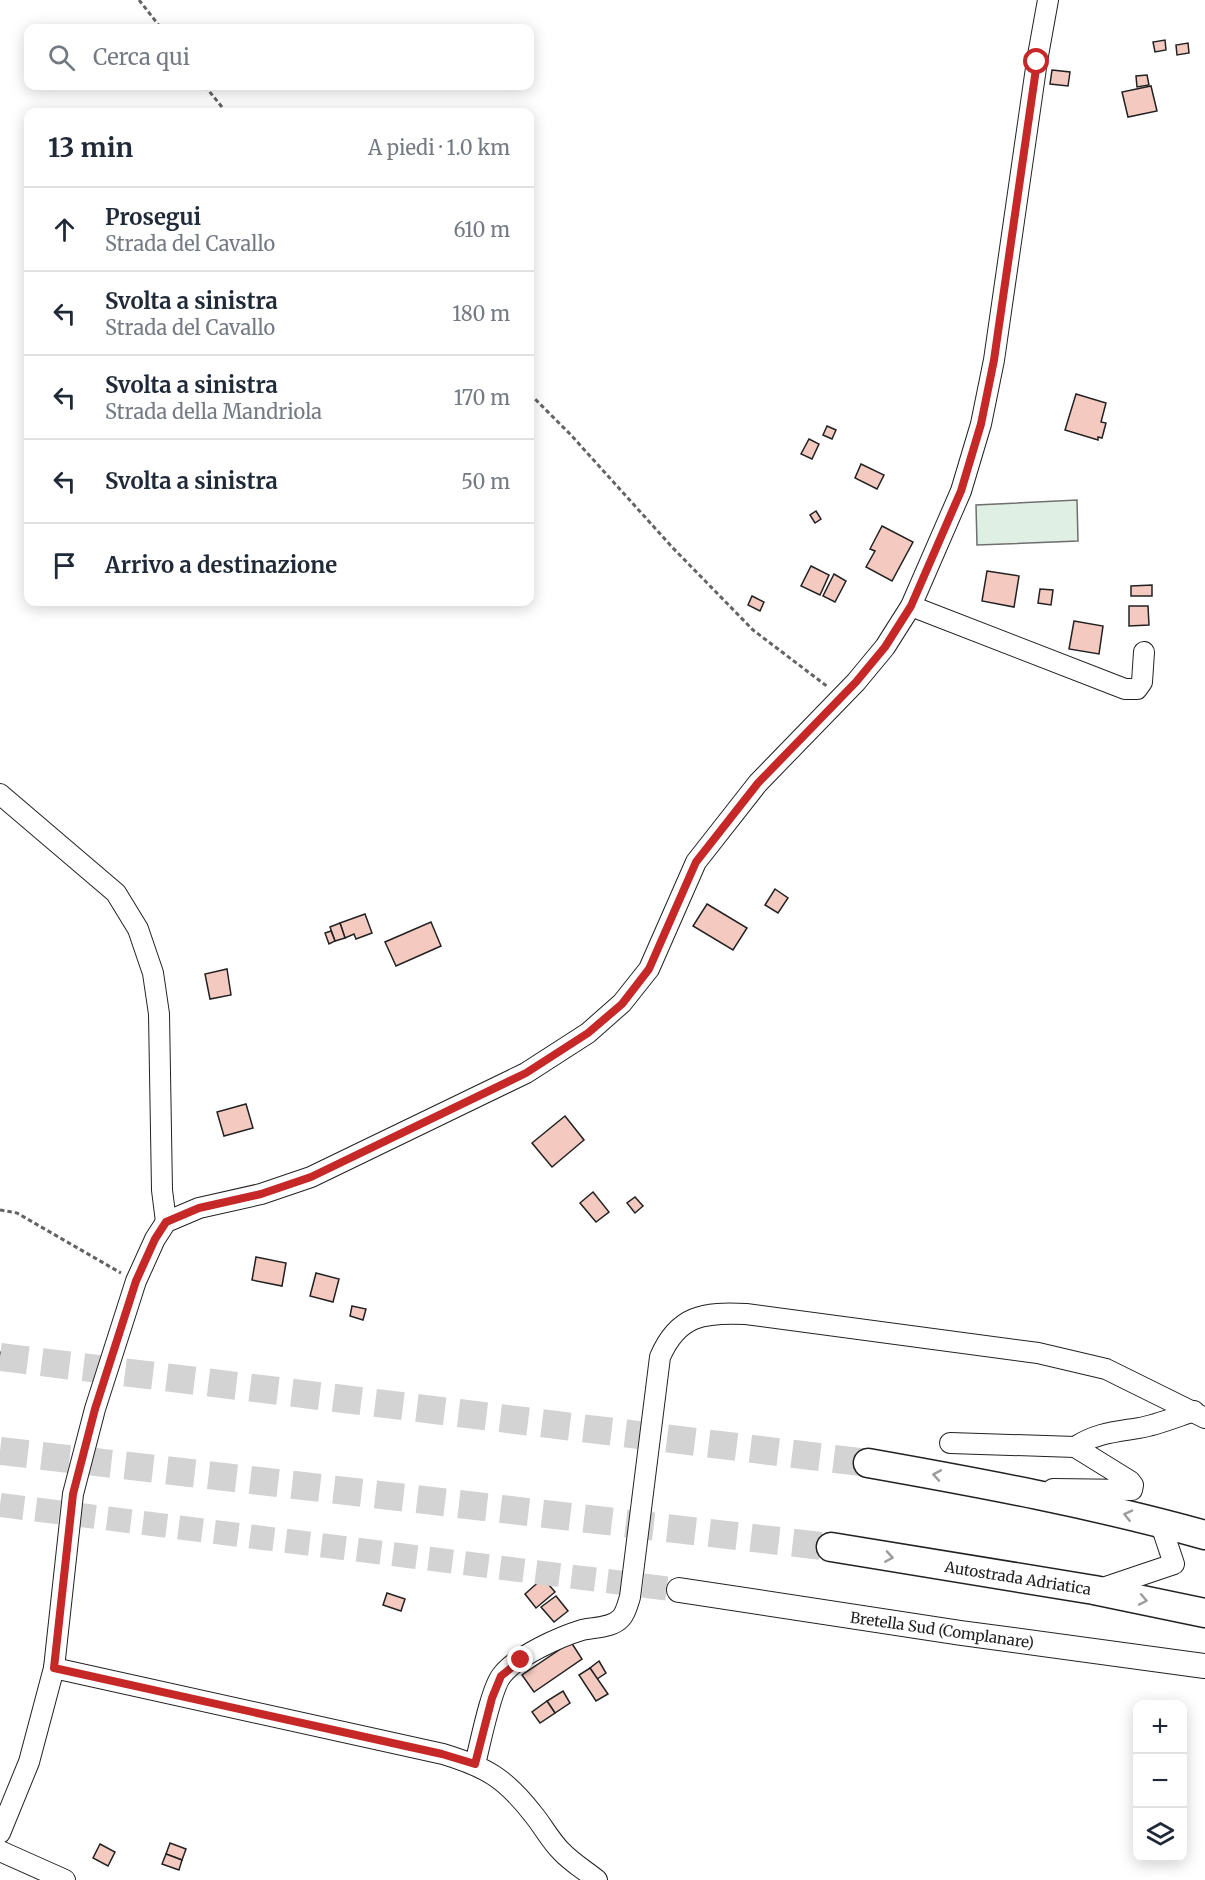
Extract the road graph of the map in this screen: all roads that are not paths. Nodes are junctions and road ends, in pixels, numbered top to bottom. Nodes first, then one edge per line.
1 (1048, 0) edge
2 (911, 606) junction
3 (1144, 652) dead end
4 (0, 794) edge
5 (166, 1222) junction
6 (1199, 1414) edge
7 (950, 1443) dead end
8 (1076, 1447) junction
9 (868, 1463) tunnel mouth
10 (1002, 1487) junction
11 (1160, 1522) junction
12 (1205, 1535) edge
13 (831, 1547) tunnel mouth
14 (679, 1590) tunnel mouth
15 (1094, 1590) junction
16 (1205, 1613) edge
17 (1205, 1666) edge
18 (54, 1668) junction
19 (475, 1764) junction
20 (0, 1833) edge
21 (0, 1851) edge
22 (65, 1880) edge
23 (597, 1880) edge

1 - 2 street
2 - 3 street
2 - 5 street
4 - 5 street
5 - 18 street
6 - 8 street
6 - 19 street
7 - 8 street
8 - 10 street
10 -> 9 highway
11 -> 10 highway
11 - 12 highway
11 - 15 street
13 -> 15 highway, Autostrada Adriatica
14 - 17 main road, Bretella Sud (Complanare)
15 -> 16 highway, Autostrada Adriatica
18 - 19 street
18 - 20 street
19 - 23 street
21 - 22 street

